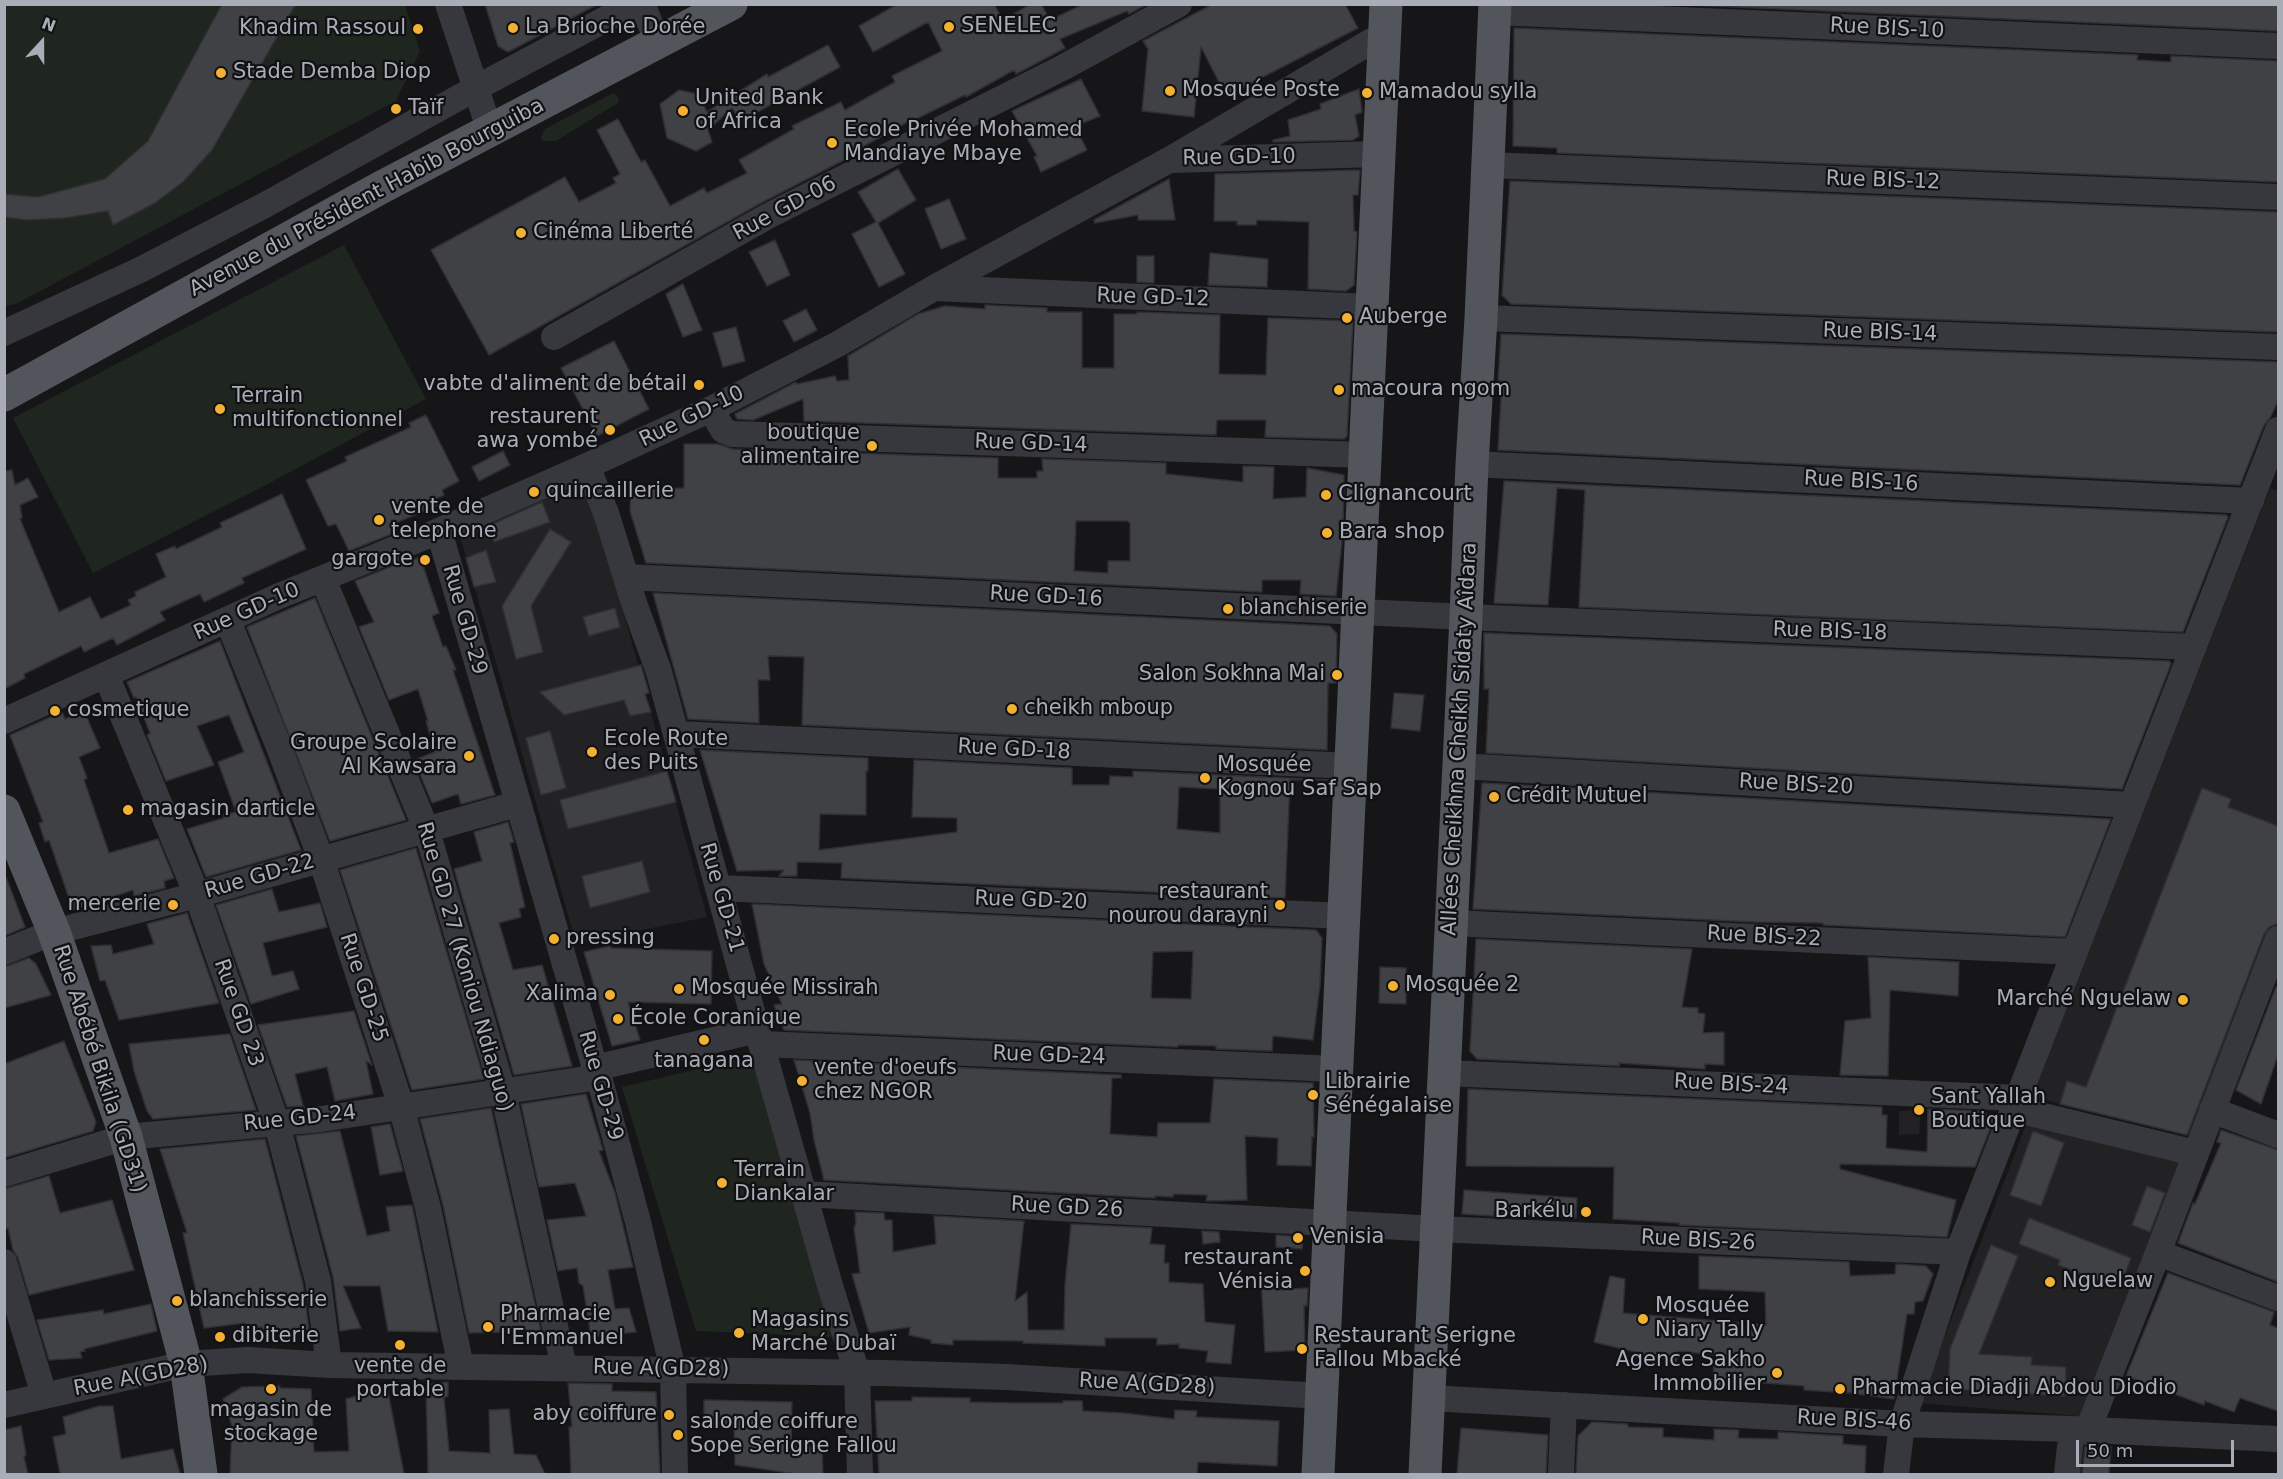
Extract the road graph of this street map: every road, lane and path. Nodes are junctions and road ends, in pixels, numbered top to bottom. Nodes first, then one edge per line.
1 (448, 4) edge
2 (634, 4) edge
3 (642, 4) edge
4 (731, 4) edge
5 (1179, 4) edge
6 (1495, 8) edge
7 (1380, 27) edge
8 (658, 42) junction
9 (2278, 46) edge
10 (476, 88) junction
11 (490, 131) junction
12 (1379, 154) junction
13 (1169, 160) junction
14 (1488, 165) junction
15 (2278, 197) edge
16 (934, 288) junction
17 (1372, 307) junction
18 (1481, 318) junction
19 (4, 333) edge
20 (554, 337) dead end
21 (2278, 348) edge
22 (4, 395) edge
23 (711, 409) junction
24 (2278, 430) edge
25 (1365, 456) junction
26 (1472, 464) junction
27 (588, 466) junction
28 (2263, 488) edge
29 (439, 531) junction
30 (626, 578) junction
31 (323, 579) junction
32 (1364, 612) junction
33 (1456, 617) junction
34 (228, 621) junction
35 (2194, 647) junction
36 (106, 675) junction
37 (4, 721) edge
38 (677, 734) junction
39 (1351, 766) junction
40 (1459, 766) junction
41 (517, 804) junction
42 (2132, 805) junction
43 (4, 811) edge
44 (427, 831) junction
45 (321, 859) junction
46 (719, 888) junction
47 (197, 895) junction
48 (1344, 916) junction
49 (1452, 923) junction
50 (54, 932) junction
51 (2278, 939) edge
52 (4, 952) edge
53 (2075, 952) junction
54 (2273, 969) edge
55 (759, 1037) junction
56 (1336, 1069) junction
57 (597, 1072) junction
58 (1445, 1072) junction
59 (502, 1092) junction
60 (2016, 1104) junction
61 (401, 1106) junction
62 (2212, 1110) junction
63 (277, 1124) junction
64 (2278, 1136) edge
65 (126, 1137) junction
66 (2195, 1153) junction
67 (4, 1174) edge
68 (804, 1194) junction
69 (1337, 1222) junction
70 (1427, 1228) junction
71 (1958, 1252) junction
72 (2158, 1253) junction
73 (4, 1262) edge
74 (2278, 1298) edge
75 (186, 1364) junction
76 (329, 1365) junction
77 (460, 1367) junction
78 (564, 1367) junction
79 (673, 1370) junction
80 (857, 1373) junction
81 (44, 1395) junction
82 (1322, 1396) junction
83 (1429, 1398) junction
84 (4, 1405) edge
85 (1564, 1405) junction
86 (1902, 1424) junction
87 (2079, 1430) junction
88 (2278, 1439) edge
89 (201, 1474) edge
90 (675, 1474) edge
91 (860, 1474) edge
92 (1318, 1474) edge
93 (1425, 1474) edge
94 (1560, 1474) edge
95 (1896, 1474) edge
96 (2067, 1474) edge

1 - 10 street
2 - 10 street
3 - 8 street
4 - 8 main road, Avenue du Président Habib Bourguiba
5 - 20 street, Rue GD-06
6 - 9 street, Rue BIS-10
6 - 14 main road, Allées Cheikhna Cheikh Sidaty Aîdara
7 - 12 main road
7 - 13 street
8 - 11 main road, Avenue du Président Habib Bourguiba
10 - 11 street
10 - 19 street
11 - 22 main road, Avenue du Président Habib Bourguiba
12 - 13 street, Rue GD-10
12 - 17 main road
13 - 16 street, Rue GD-10
14 - 15 street, Rue BIS-12
14 - 18 main road, Allées Cheikhna Cheikh Sidaty Aîdara
16 - 17 street, Rue GD-12
16 - 23 street, Rue GD-10
17 - 25 main road
18 - 21 street, Rue BIS-14
18 - 26 main road, Allées Cheikhna Cheikh Sidaty Aîdara
23 - 25 street, Rue GD-14
23 - 27 street, Rue GD-10
24 - 28 street
25 - 32 main road
26 - 28 street, Rue BIS-16
26 - 33 main road, Allées Cheikhna Cheikh Sidaty Aîdara
27 - 29 street, Rue GD-10
27 - 30 street, Rue GD-21
28 - 35 street
29 - 31 street, Rue GD-10
29 - 41 street, Rue GD-29
30 - 32 street, Rue GD-16
30 - 38 street, Rue GD-21
31 - 34 street, Rue GD-10
31 - 44 street, Rue GD 27 (Koniou Ndiaguo)
32 - 33 street, Rue GD-16
32 - 39 main road
33 - 35 street, Rue BIS-18
33 - 40 main road, Allées Cheikhna Cheikh Sidaty Aîdara
34 - 36 street, Rue GD-10
34 - 45 street, Rue GD-25
35 - 42 street
36 - 37 street, Rue GD-10
36 - 47 street, Rue GD 23
38 - 39 street, Rue GD-18
38 - 46 street, Rue GD-21
39 - 48 main road
40 - 42 street, Rue BIS-20
40 - 49 main road, Allées Cheikhna Cheikh Sidaty Aîdara
41 - 44 street, Rue GD-22
41 - 57 street, Rue GD-29
42 - 53 street
43 - 50 main road, Rue Abébé Bikila (GD31)
44 - 45 street, Rue GD-22
44 - 59 street, Rue GD 27 (Koniou Ndiaguo)
45 - 47 street, Rue GD-22
45 - 61 street, Rue GD-25
46 - 48 street, Rue GD-20
46 - 55 street, Rue GD-21
47 - 50 street, Rue GD-22
47 - 63 street, Rue GD 23
48 - 56 main road
49 - 53 street, Rue BIS-22
49 - 58 main road, Allées Cheikhna Cheikh Sidaty Aîdara
50 - 52 street, Rue GD-22
50 - 65 main road, Rue Abébé Bikila (GD31)
51 - 54 street
53 - 60 street
54 - 62 street
55 - 56 street, Rue GD-24
55 - 57 street, Rue GD-24
55 - 68 street, Rue GD-21
56 - 69 main road
57 - 59 street, Rue GD-24
57 - 79 street, Rue GD-29
58 - 60 street, Rue BIS-24
58 - 70 main road, Allées Cheikhna Cheikh Sidaty Aîdara
59 - 61 street, Rue GD-24
59 - 78 street, Rue GD 27 (Koniou Ndiaguo)
60 - 66 street, Rue BIS-24
60 - 71 street
61 - 63 street, Rue GD-24
61 - 77 street, Rue GD-25
62 - 64 street
62 - 66 street
63 - 65 street, Rue GD-24
63 - 76 street, Rue GD 23
65 - 67 street, Rue GD-24
65 - 75 main road, Rue Abébé Bikila (GD31)
66 - 72 street
68 - 69 street, Rue GD 26
68 - 80 street, Rue GD-21
69 - 70 street, Rue GD 26
69 - 82 main road
70 - 71 street, Rue BIS-26
70 - 83 main road, Allées Cheikhna Cheikh Sidaty Aîdara
71 - 86 street
72 - 74 street
72 - 87 street
73 - 81 street
75 - 76 street, Rue A(GD28)
75 - 81 street, Rue A(GD28)
75 - 89 main road, Rue Abébé Bikila (GD31)
76 - 77 street, Rue A(GD28)
77 - 78 street, Rue A(GD28)
78 - 79 street, Rue A(GD28)
79 - 80 street, Rue A(GD28)
79 - 90 street, Rue GD-29
80 - 82 street, Rue A(GD28)
80 - 91 street, Rue GD-21
81 - 84 street, Rue A(GD28)
82 - 92 main road
83 - 85 street, Rue BIS-46
83 - 93 main road, Allées Cheikhna Cheikh Sidaty Aîdara
85 - 86 street, Rue BIS-46
85 - 94 street
86 - 87 street, Rue BIS-46
86 - 95 street
87 - 88 street, Rue BIS-46
87 - 96 street

